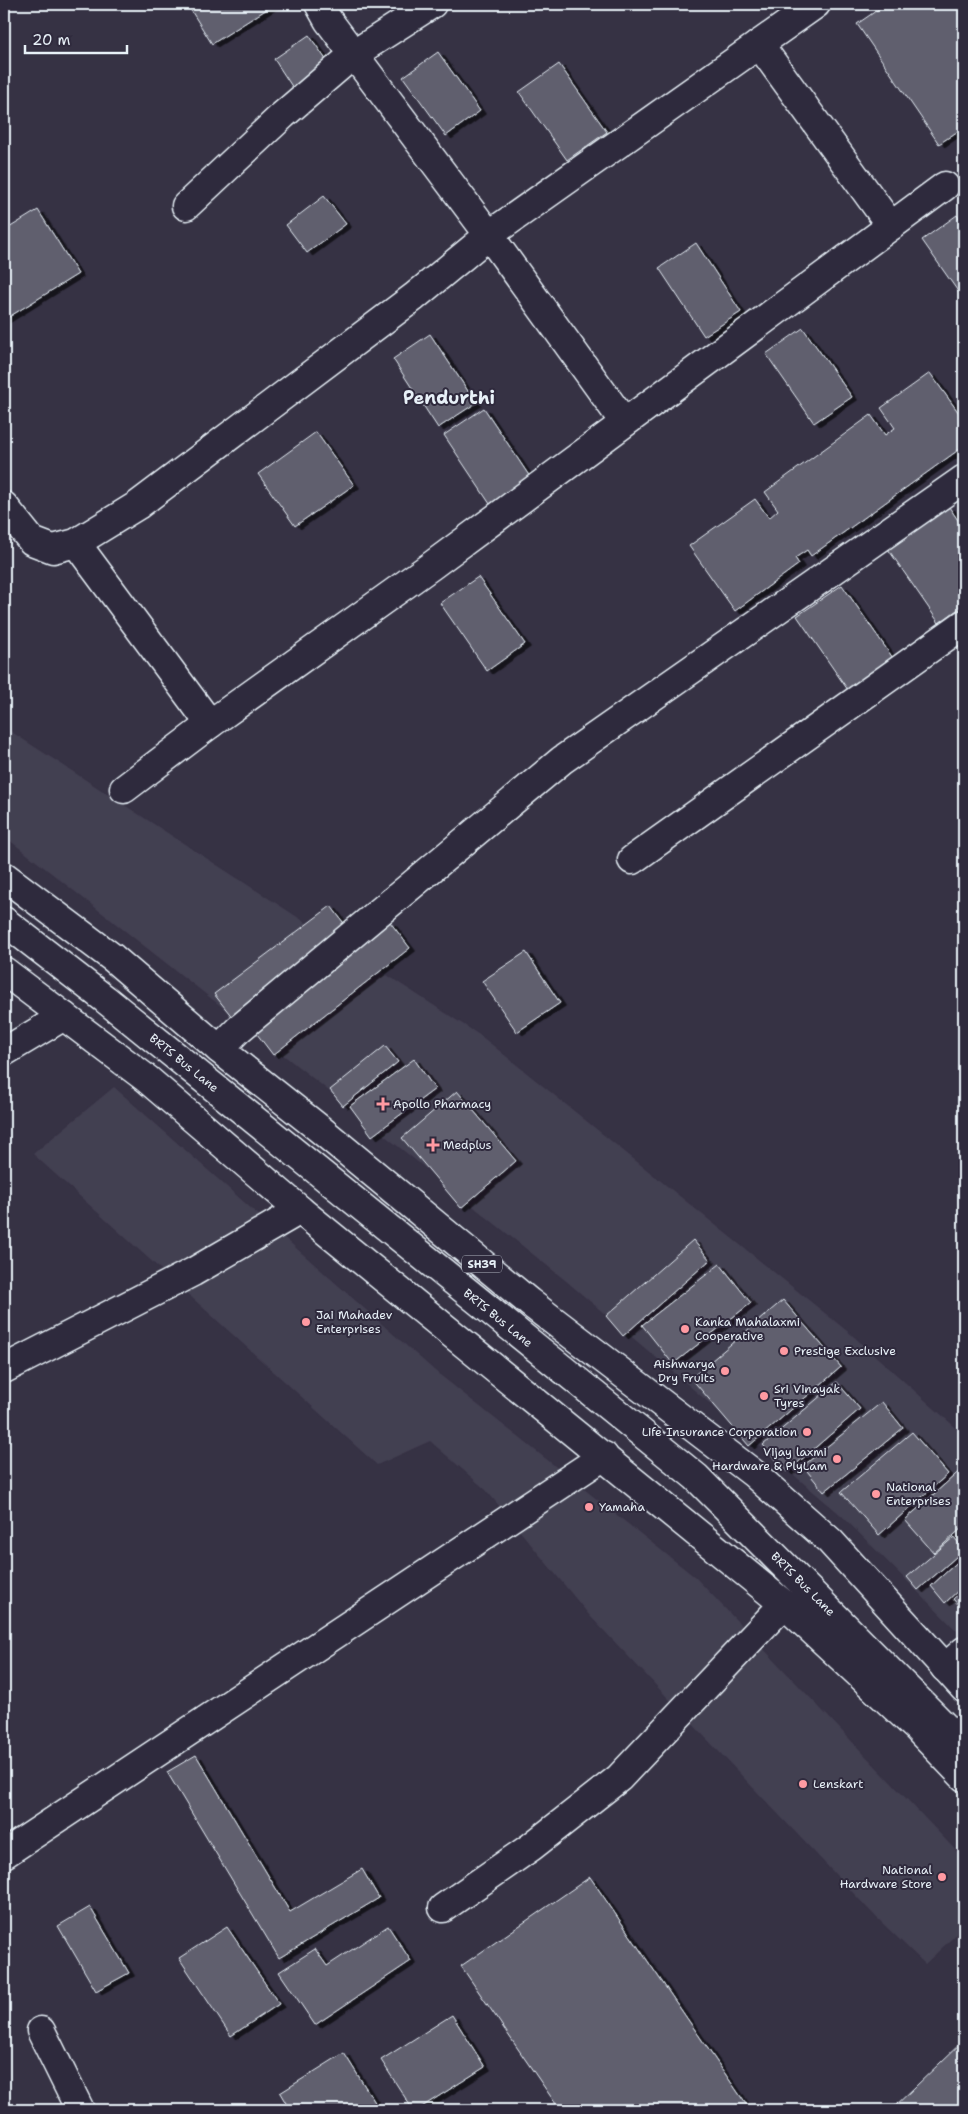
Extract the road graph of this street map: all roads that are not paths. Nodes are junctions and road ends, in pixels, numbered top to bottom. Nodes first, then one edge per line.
1 (319, 4) edge
2 (432, 4) edge
3 (816, 4) edge
4 (759, 44) junction
5 (354, 54) junction
6 (945, 186) dead end
7 (186, 206) dead end
8 (891, 226) junction
9 (489, 235) junction
10 (624, 422) junction
11 (964, 479) edge
12 (4, 506) edge
13 (76, 543) junction
14 (964, 624) edge
15 (210, 724) junction
16 (124, 789) dead end
17 (632, 860) dead end
18 (4, 876) edge
19 (4, 921) edge
20 (4, 971) edge
21 (64, 1016) junction
22 (219, 1049) junction
23 (4, 1052) edge
24 (300, 1210) junction
25 (4, 1369) edge
26 (604, 1456) junction
27 (784, 1604) junction
28 (954, 1659) edge
29 (964, 1688) edge
30 (964, 1746) edge
31 (964, 1777) edge
32 (4, 1854) edge
33 (443, 1908) dead end
34 (41, 2031) dead end
35 (80, 2110) edge

1 - 5 street
2 - 5 street
3 - 4 street
4 - 8 street
4 - 9 street
5 - 7 street
5 - 9 street
6 - 8 street
8 - 10 street
9 - 10 street
9 - 13 street
10 - 15 street
11 - 22 street
12 - 13 street
13 - 15 street
14 - 17 street
15 - 16 street
18 - 22 street, SH39
19 - 30 street, BRTS Bus Lane
20 - 21 street
21 - 23 street
21 - 24 street
22 - 28 street, SH39
24 - 25 street
24 - 26 street
26 - 27 street
26 - 32 street
27 - 31 street
27 - 33 street
28 - 29 street, SH39
34 - 35 street

